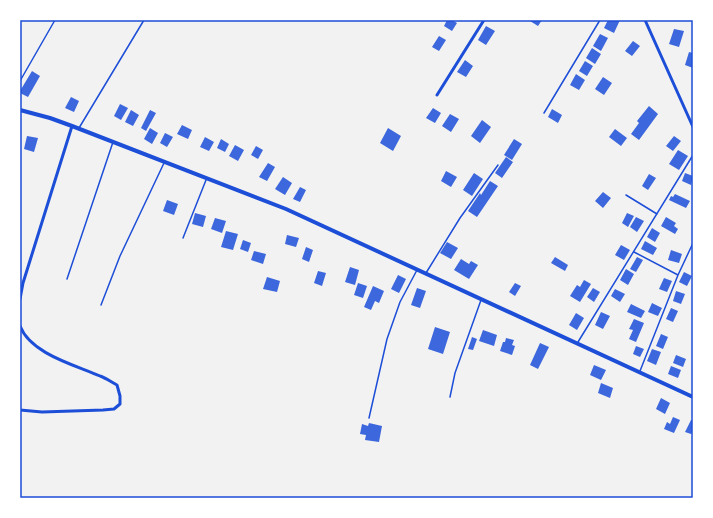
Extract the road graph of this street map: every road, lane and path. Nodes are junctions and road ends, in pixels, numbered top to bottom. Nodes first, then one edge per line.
1 (55, 20) edge
2 (144, 20) edge
3 (484, 20) edge
4 (600, 20) edge
5 (645, 20) edge
6 (20, 81) edge
7 (437, 95) dead end
8 (20, 110) edge
9 (544, 113) dead end
10 (72, 126) junction
11 (693, 126) edge
12 (79, 129) junction
13 (113, 142) junction
14 (693, 155) edge
15 (164, 162) junction
16 (498, 165) dead end
17 (206, 178) junction
18 (626, 195) dead end
19 (657, 214) junction
20 (183, 238) dead end
21 (693, 243) edge
22 (634, 252) junction
23 (417, 270) junction
24 (426, 274) junction
25 (678, 275) junction
26 (67, 279) dead end
27 (22, 283) edge
28 (20, 299) edge
29 (481, 300) junction
30 (101, 305) dead end
31 (20, 326) edge
32 (577, 344) junction
33 (639, 372) junction
34 (693, 396) edge
35 (450, 397) dead end
36 (20, 410) edge
37 (369, 418) dead end

1 - 6 lane
2 - 12 lane
3 - 7 street
4 - 9 lane
5 - 11 street
8 - 10 street
10 - 12 street
10 - 27 street
12 - 13 street
13 - 15 street
13 - 26 lane
14 - 19 lane
15 - 17 street
15 - 30 lane
16 - 24 lane
17 - 20 lane
17 - 23 street
18 - 19 lane
19 - 22 lane
21 - 25 lane
22 - 25 lane
22 - 32 lane
23 - 24 street
23 - 37 lane
24 - 29 street
25 - 33 lane
27 - 28 street
29 - 32 street
29 - 35 lane
31 - 36 street
32 - 33 street
33 - 34 street

